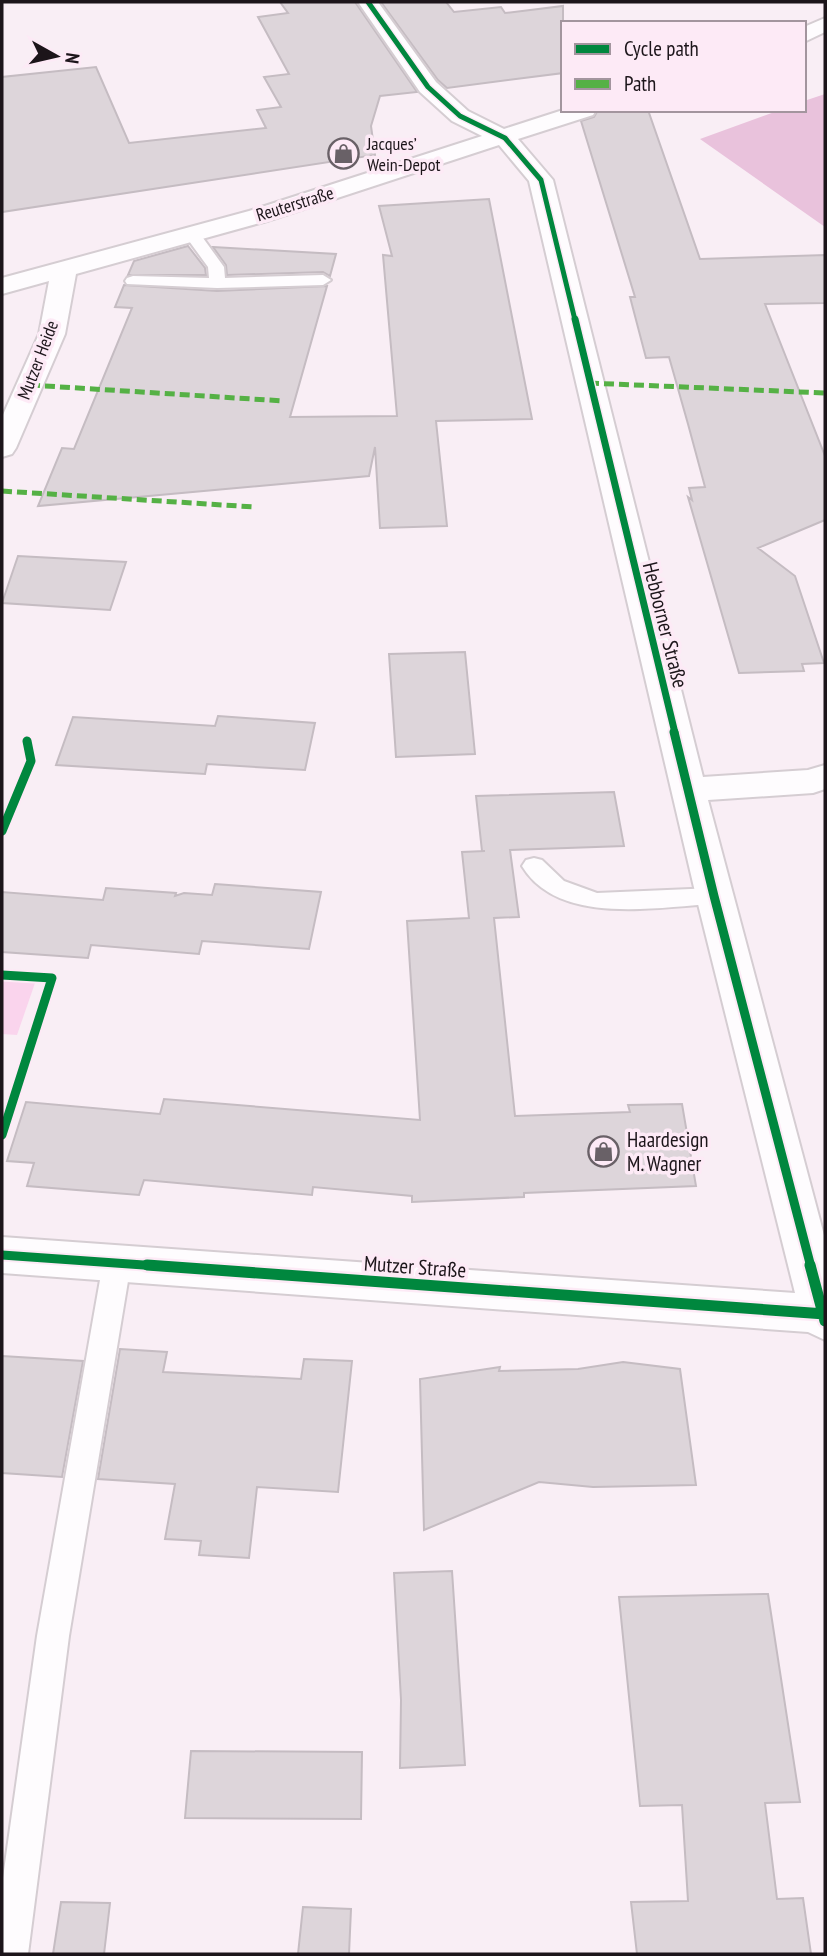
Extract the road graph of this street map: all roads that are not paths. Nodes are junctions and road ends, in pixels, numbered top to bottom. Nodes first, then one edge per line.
1 (368, 2) edge
2 (825, 24) edge
3 (806, 35) edge
4 (579, 112) edge
5 (505, 138) junction
6 (192, 234) junction
7 (64, 270) junction
8 (323, 280) dead end
9 (133, 281) dead end
10 (217, 283) junction
11 (2, 286) edge
12 (2, 448) edge
13 (825, 776) edge
14 (688, 790) junction
15 (534, 866) dead end
16 (713, 896) junction
17 (2, 1255) edge
18 (117, 1263) junction
19 (825, 1316) edge
20 (10, 1954) edge

1 - 5 street, Hebborner Straße
2 - 3 street
4 - 5 street, Reuterstraße
5 - 6 street, Reuterstraße
5 - 14 street, Hebborner Straße
6 - 7 street, Reuterstraße
6 - 10 lane
7 - 11 street, Reuterstraße
7 - 12 street, Mutzer Heide
8 - 10 lane
9 - 10 lane
13 - 14 street
14 - 16 street, Hebborner Straße
15 - 16 lane
16 - 19 street, Hebborner Straße
17 - 18 street, Mutzer Straße
18 - 19 street, Mutzer Straße
18 - 20 lane

